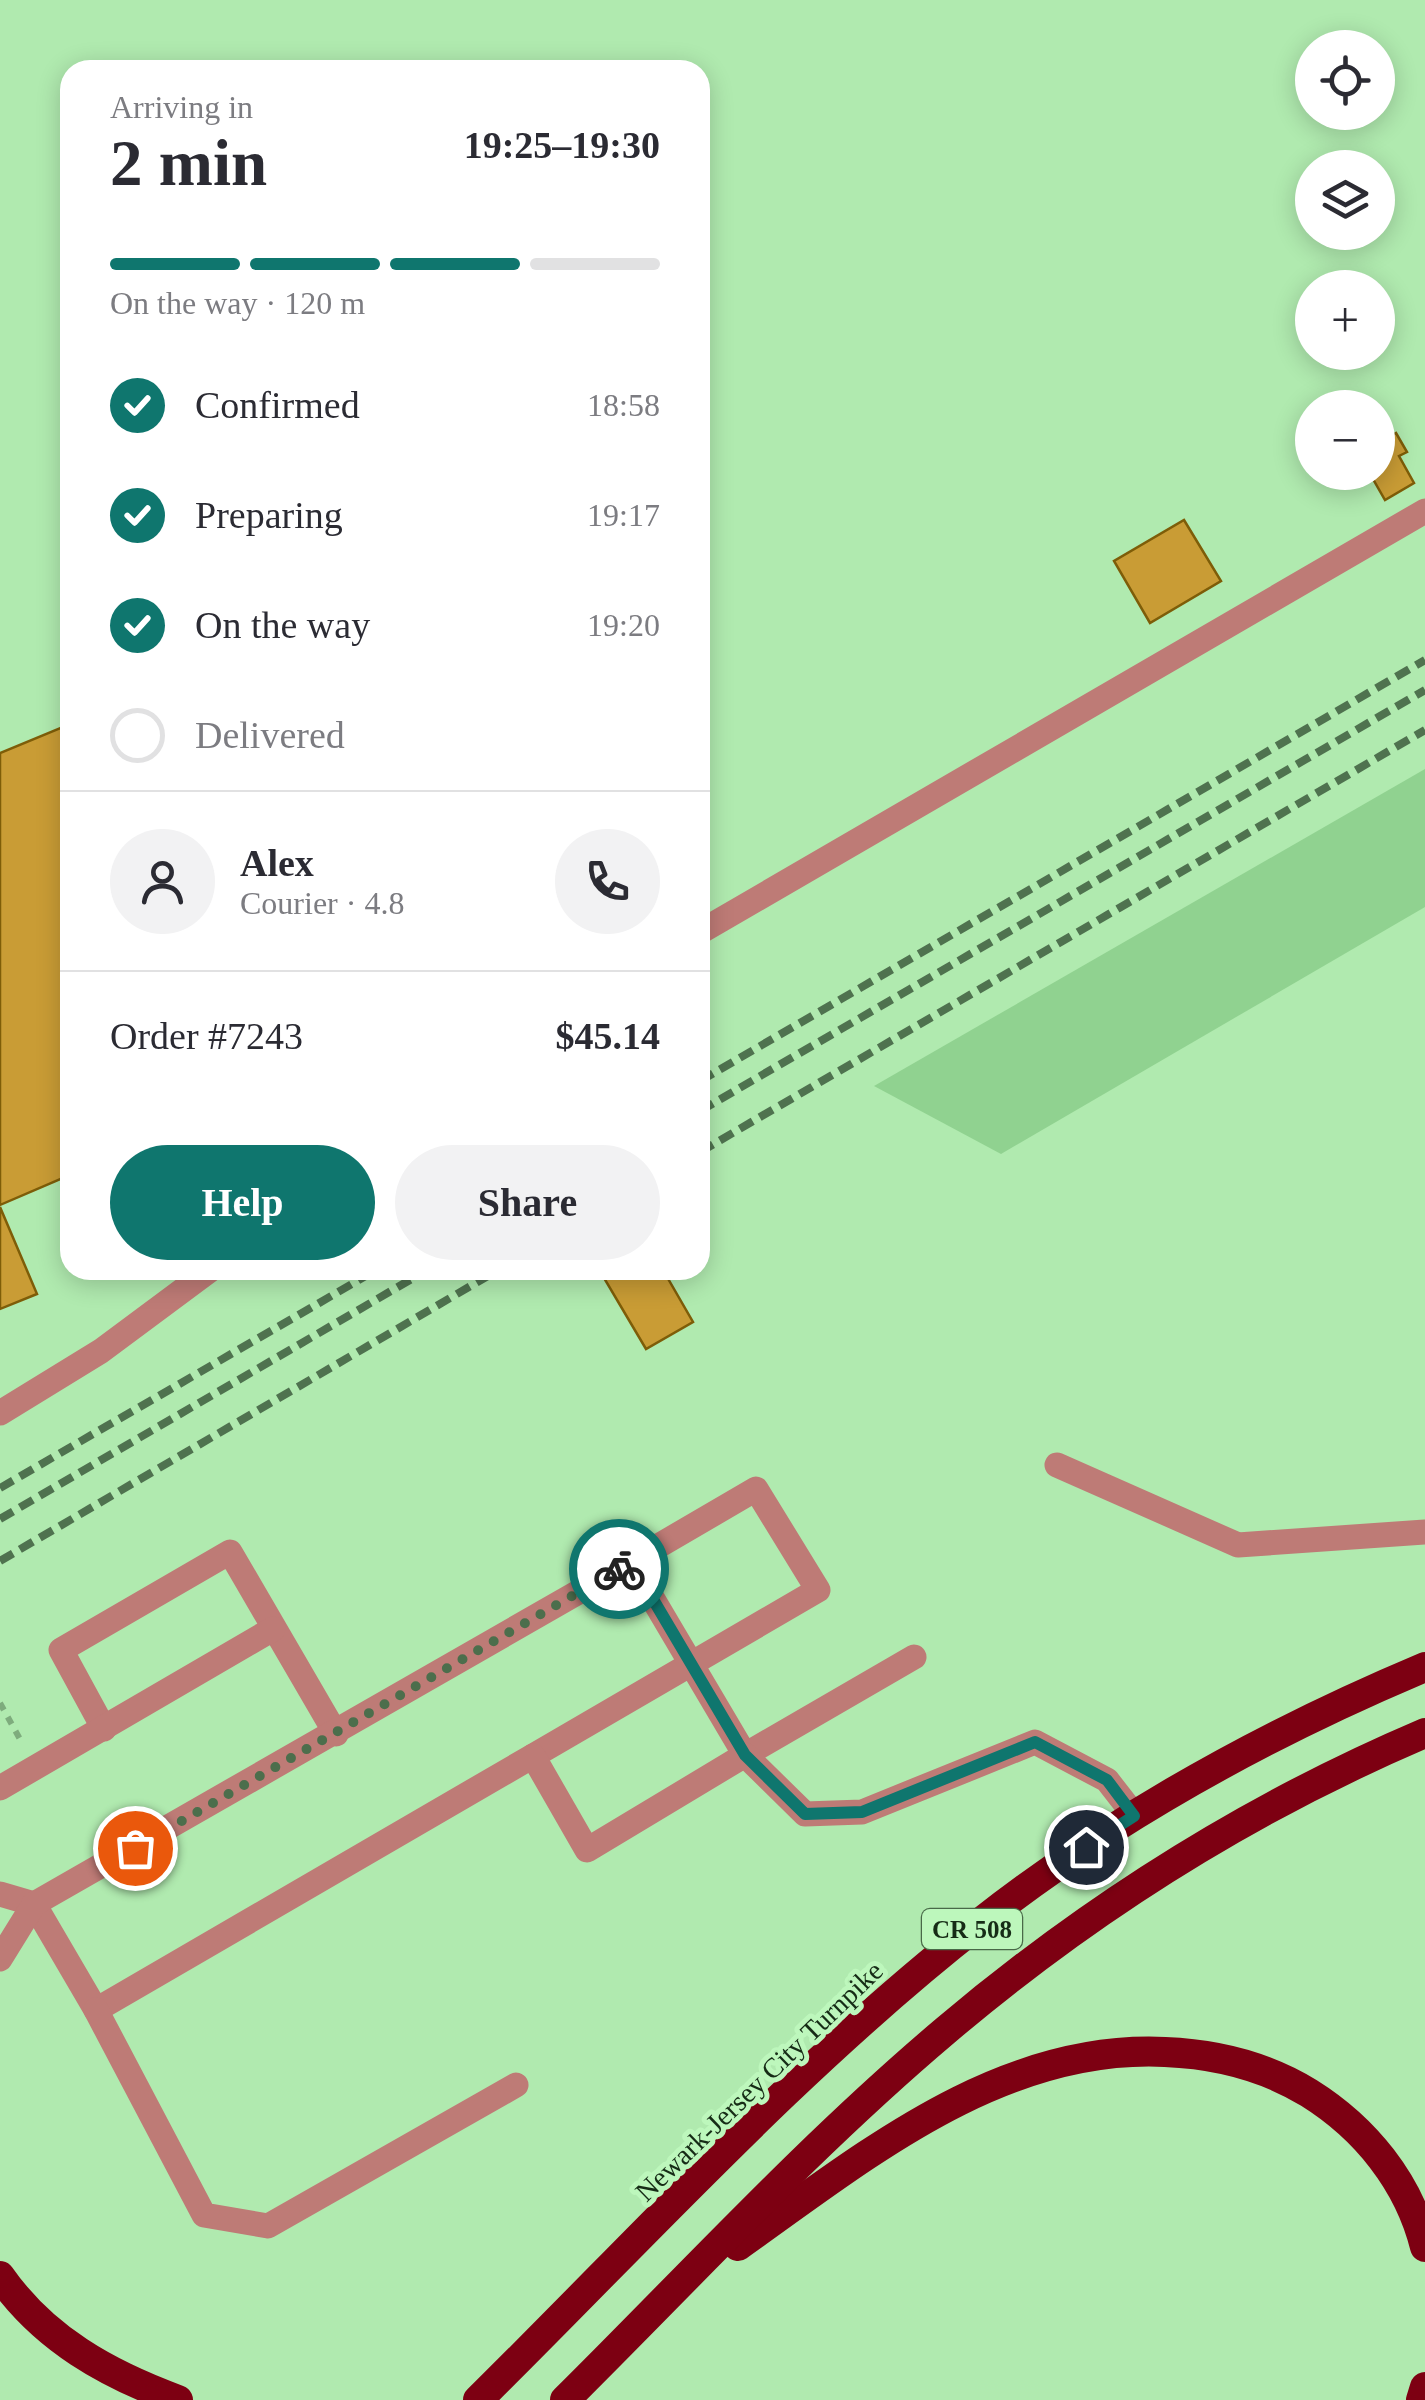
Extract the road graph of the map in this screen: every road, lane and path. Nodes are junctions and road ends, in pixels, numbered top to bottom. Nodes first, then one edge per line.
1 (1425, 511) edge
2 (710, 926) edge
3 (197, 1280) edge
4 (0, 1413) edge
5 (1056, 1465) dead end
6 (1425, 1532) edge
7 (631, 1562) junction
8 (274, 1629) junction
9 (914, 1657) dead end
10 (692, 1665) junction
11 (1425, 1667) edge
12 (104, 1728) junction
13 (1425, 1733) edge
14 (336, 1734) junction
15 (745, 1755) junction
16 (534, 1756) junction
17 (0, 1788) edge
18 (1134, 1816) junction
19 (0, 1894) edge
20 (34, 1904) junction
21 (0, 1959) edge
22 (96, 2010) junction
23 (516, 2085) dead end
24 (1425, 2247) edge
25 (0, 2276) edge
26 (675, 2292) junction
27 (1425, 2386) edge
28 (178, 2400) edge
29 (478, 2400) edge
30 (565, 2400) edge
31 (1422, 2400) edge

1 - 2 lane
3 - 4 lane
5 - 6 lane
7 - 10 lane
7 - 10 lane
7 - 14 lane
8 - 12 lane
8 - 12 lane
8 - 14 lane
9 - 15 lane
10 - 15 lane
10 - 16 lane
11 - 18 highway, Newark-Jersey City Turnpike / CR 508
12 - 17 lane
13 - 26 highway, CR 508
14 - 20 lane
15 - 16 lane
15 - 18 lane
16 - 22 lane
18 - 29 highway, Newark-Jersey City Turnpike / CR 508
19 - 20 lane
20 - 21 lane
20 - 22 lane
22 - 23 lane
24 - 26 highway
25 - 28 highway
26 - 30 highway, CR 508
27 - 31 highway

